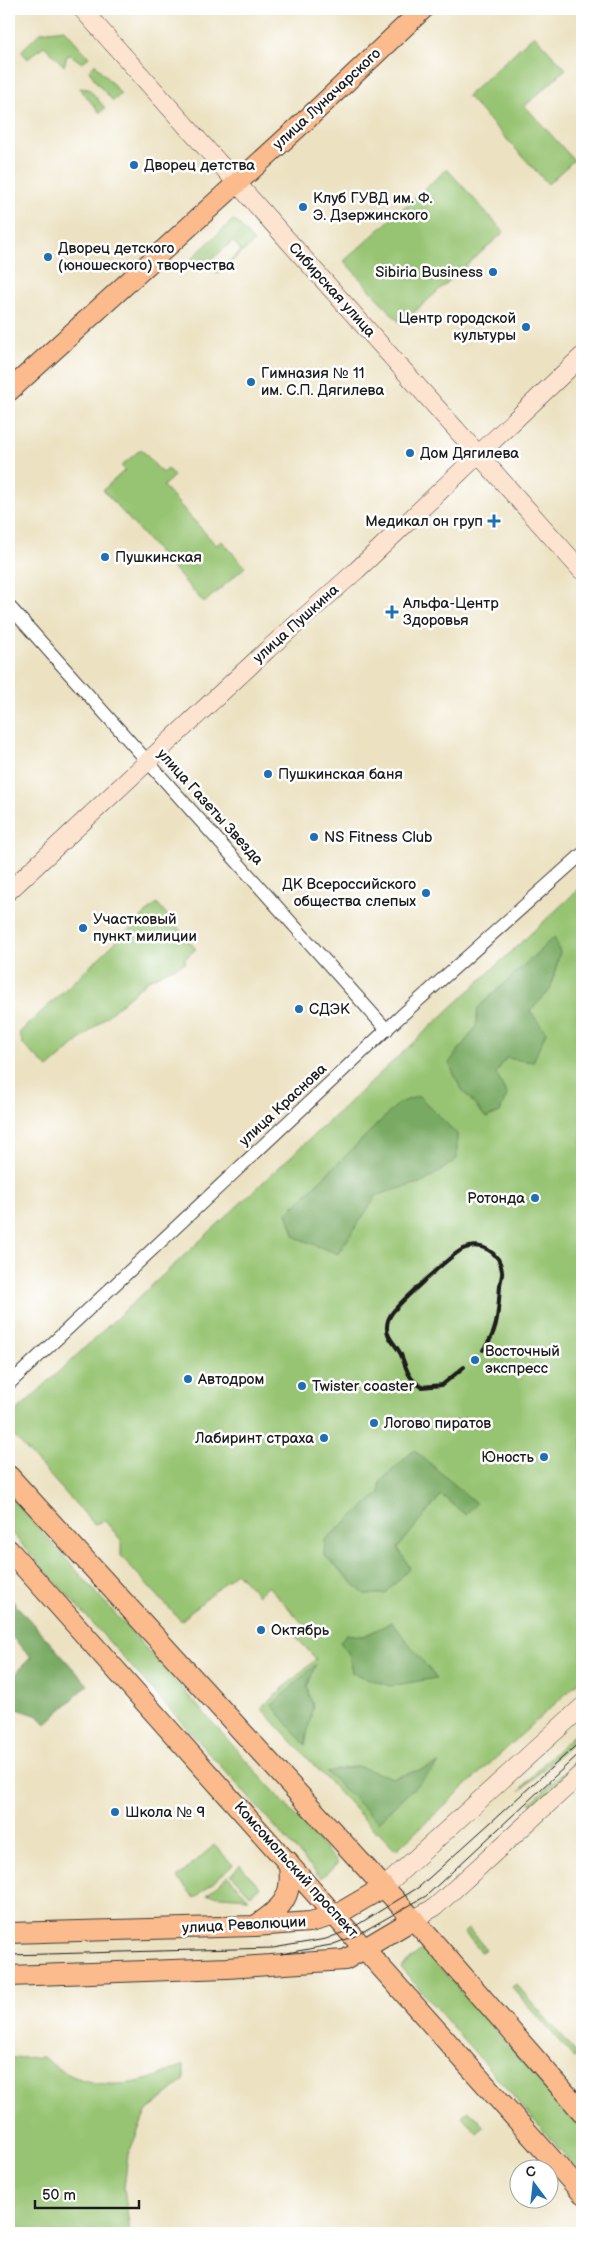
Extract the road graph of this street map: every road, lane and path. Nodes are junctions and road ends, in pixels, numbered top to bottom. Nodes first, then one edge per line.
1 (82, 9) edge
2 (423, 9) edge
3 (237, 183) junction
4 (582, 356) edge
5 (9, 391) edge
6 (478, 454) junction
7 (582, 571) edge
8 (9, 606) edge
9 (147, 760) junction
10 (582, 854) edge
11 (9, 890) edge
12 (387, 1030) junction
13 (9, 1384) edge
14 (9, 1476) edge
15 (9, 1550) edge
16 (582, 1707) edge
17 (582, 1773) edge
18 (288, 1861) junction
19 (384, 1887) junction
20 (336, 1915) junction
21 (414, 1920) junction
22 (254, 1926) junction
23 (9, 1933) edge
24 (365, 1948) junction
25 (9, 1976) edge
26 (580, 2106) edge
27 (582, 2193) edge

1 - 3 main road, Сибирская улица
2 - 3 main road, улица Луначарского
3 - 5 main road, улица Луначарского
3 - 6 main road, Сибирская улица
4 - 6 main road, улица Пушкина
6 - 7 main road, Сибирская улица
6 - 9 main road, улица Пушкина
8 - 9 street, улица Газеты Звезда
9 - 11 main road, улица Пушкина
9 - 12 street, улица Газеты Звезда
10 - 12 street, улица Краснова
12 - 13 street, улица Краснова
14 - 19 main road
15 - 18 main road, Комсомольский проспект
16 - 19 main road, улица Революции
17 - 21 main road
18 - 20 main road, Комсомольский проспект
18 - 22 main road
19 - 20 main road, улица Революции
19 - 21 main road
20 - 22 main road, улица Революции
20 - 24 main road, Комсомольский проспект
21 - 24 main road
21 - 26 main road
22 - 23 main road, улица Революции
24 - 25 main road
24 - 27 main road, Комсомольский проспект

